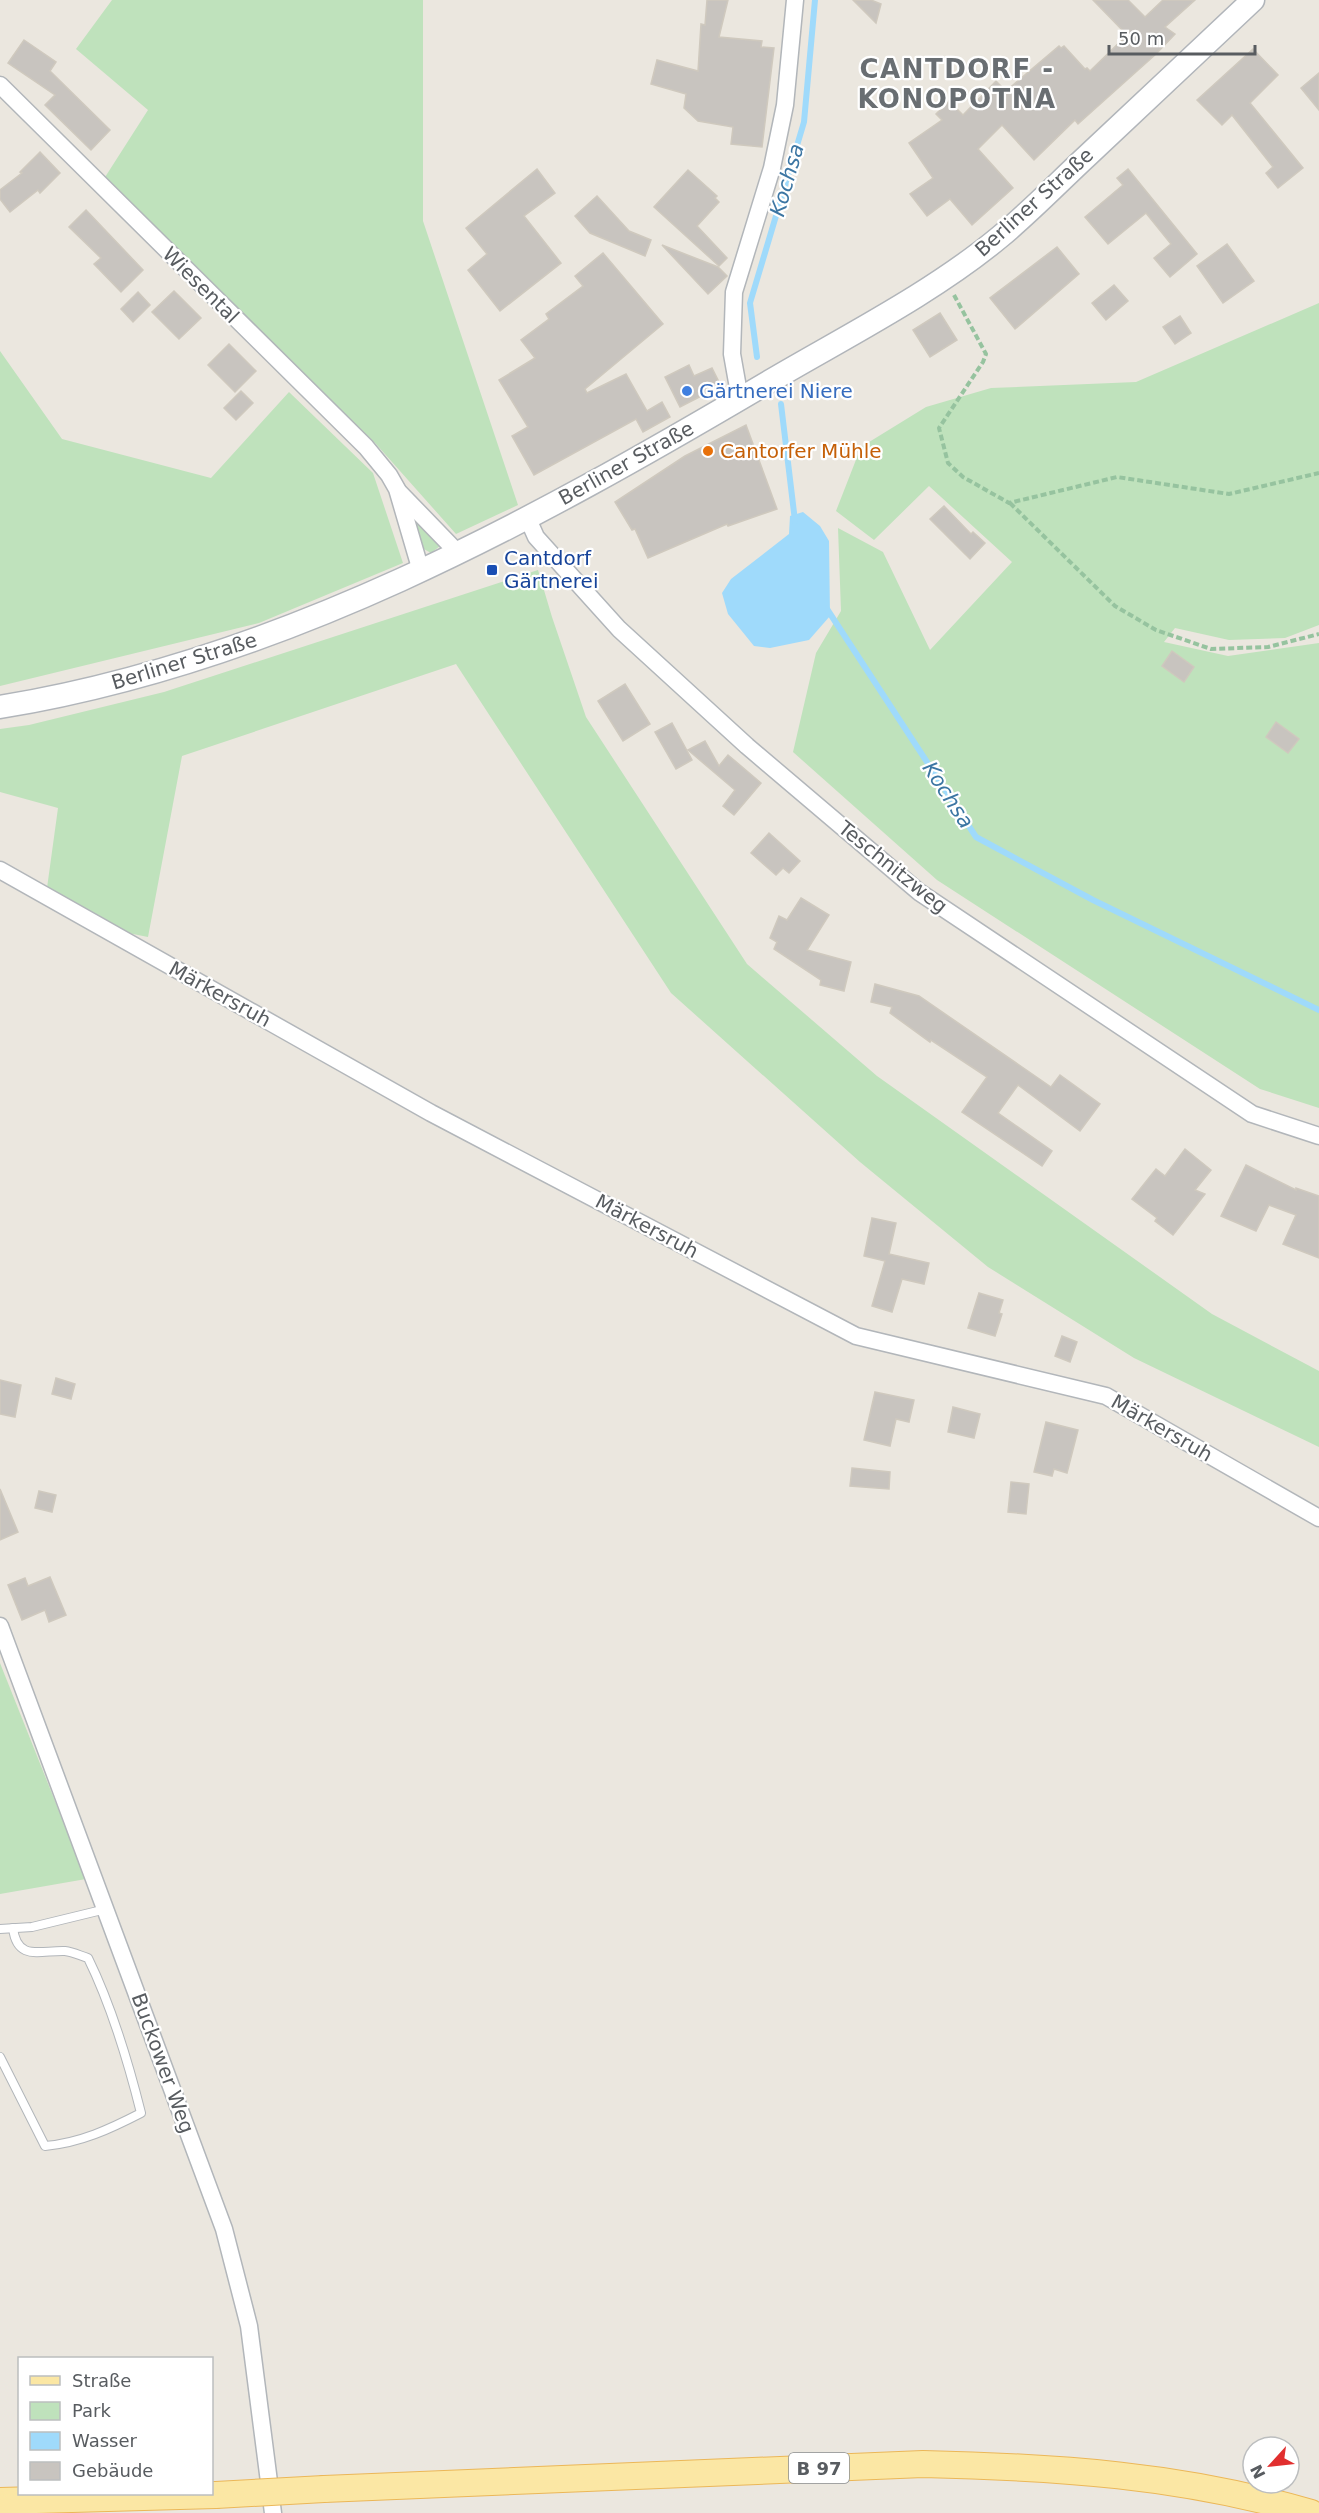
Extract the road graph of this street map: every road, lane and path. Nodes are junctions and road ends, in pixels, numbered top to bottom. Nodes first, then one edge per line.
1 (795, 0) edge
2 (1253, 0) edge
3 (0, 86) edge
4 (944, 279) junction
5 (740, 399) junction
6 (1319, 473) edge
7 (397, 489) junction
8 (1009, 503) junction
9 (528, 519) junction
10 (459, 554) junction
11 (421, 571) junction
12 (1319, 634) edge
13 (0, 707) edge
14 (0, 870) edge
15 (1319, 1136) edge
16 (1319, 1518) edge
17 (0, 1626) edge
18 (106, 1909) junction
19 (13, 1928) junction
20 (0, 1929) edge
21 (0, 2056) edge
22 (0, 2501) edge
23 (273, 2513) edge
24 (1311, 2513) edge

1 - 5 street
2 - 4 main road, Berliner Straße
3 - 7 street, Wiesental
4 - 5 main road, Berliner Straße
4 - 8 path
5 - 9 main road, Berliner Straße
6 - 8 path
7 - 10 street, Wiesental
7 - 11 street, Wiesental
8 - 12 path
9 - 10 main road, Berliner Straße
9 - 15 street, Teschnitzweg
10 - 11 main road, Berliner Straße
11 - 13 main road, Berliner Straße
14 - 16 street, Märkersruh
17 - 18 street, Buckower Weg
18 - 19 lane
18 - 23 street, Buckower Weg
19 - 20 lane
19 - 21 lane
22 - 24 main road, B 97, bridge

